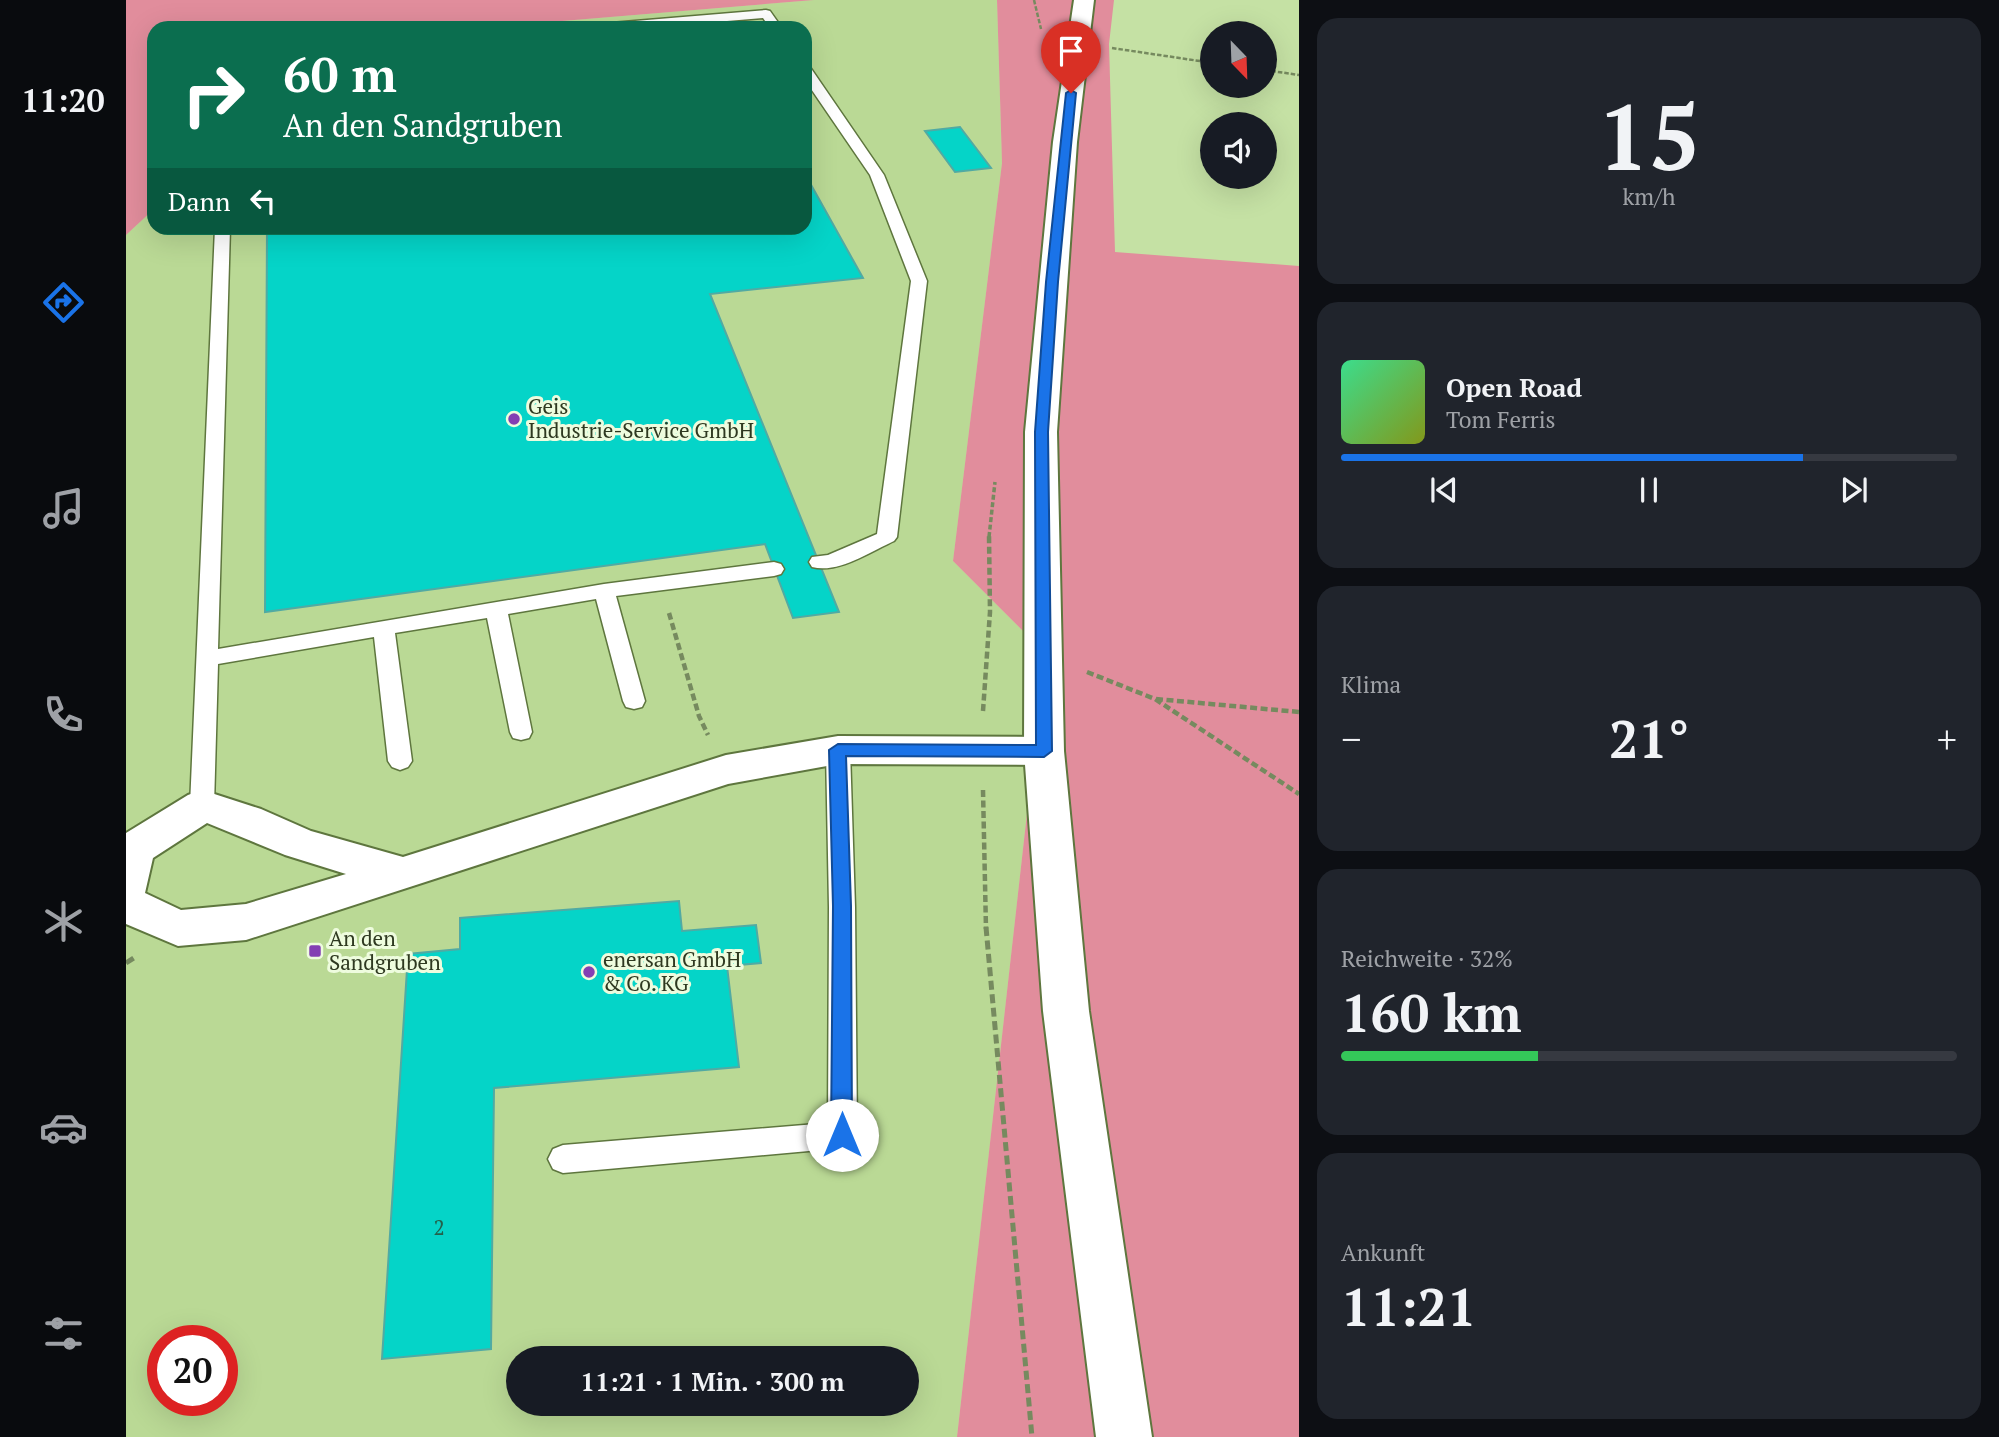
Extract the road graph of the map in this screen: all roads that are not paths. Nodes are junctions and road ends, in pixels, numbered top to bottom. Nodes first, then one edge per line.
1 (1084, 0) edge
2 (682, 21) edge
3 (771, 21) edge
4 (812, 80) edge
5 (222, 235) edge
6 (819, 562) dead end
7 (774, 569) dead end
8 (604, 591) junction
9 (496, 609) junction
10 (384, 628) junction
11 (207, 658) junction
12 (634, 701) dead end
13 (522, 732) dead end
14 (838, 750) junction
15 (1044, 751) junction
16 (400, 761) dead end
17 (202, 806) junction
18 (403, 874) junction
19 (126, 888) edge
20 (126, 904) edge
21 (563, 1159) dead end
22 (1124, 1437) edge

1 - 15 main road
2 - 3 lane
4 - 6 lane
5 - 11 lane
7 - 8 lane
8 - 9 lane
8 - 12 lane
9 - 10 lane
9 - 13 lane
10 - 11 lane
10 - 16 lane
11 - 17 lane
14 - 15 main road
14 - 18 main road
14 - 21 lane
15 - 22 main road
17 - 18 main road
17 - 19 main road
18 - 20 main road

